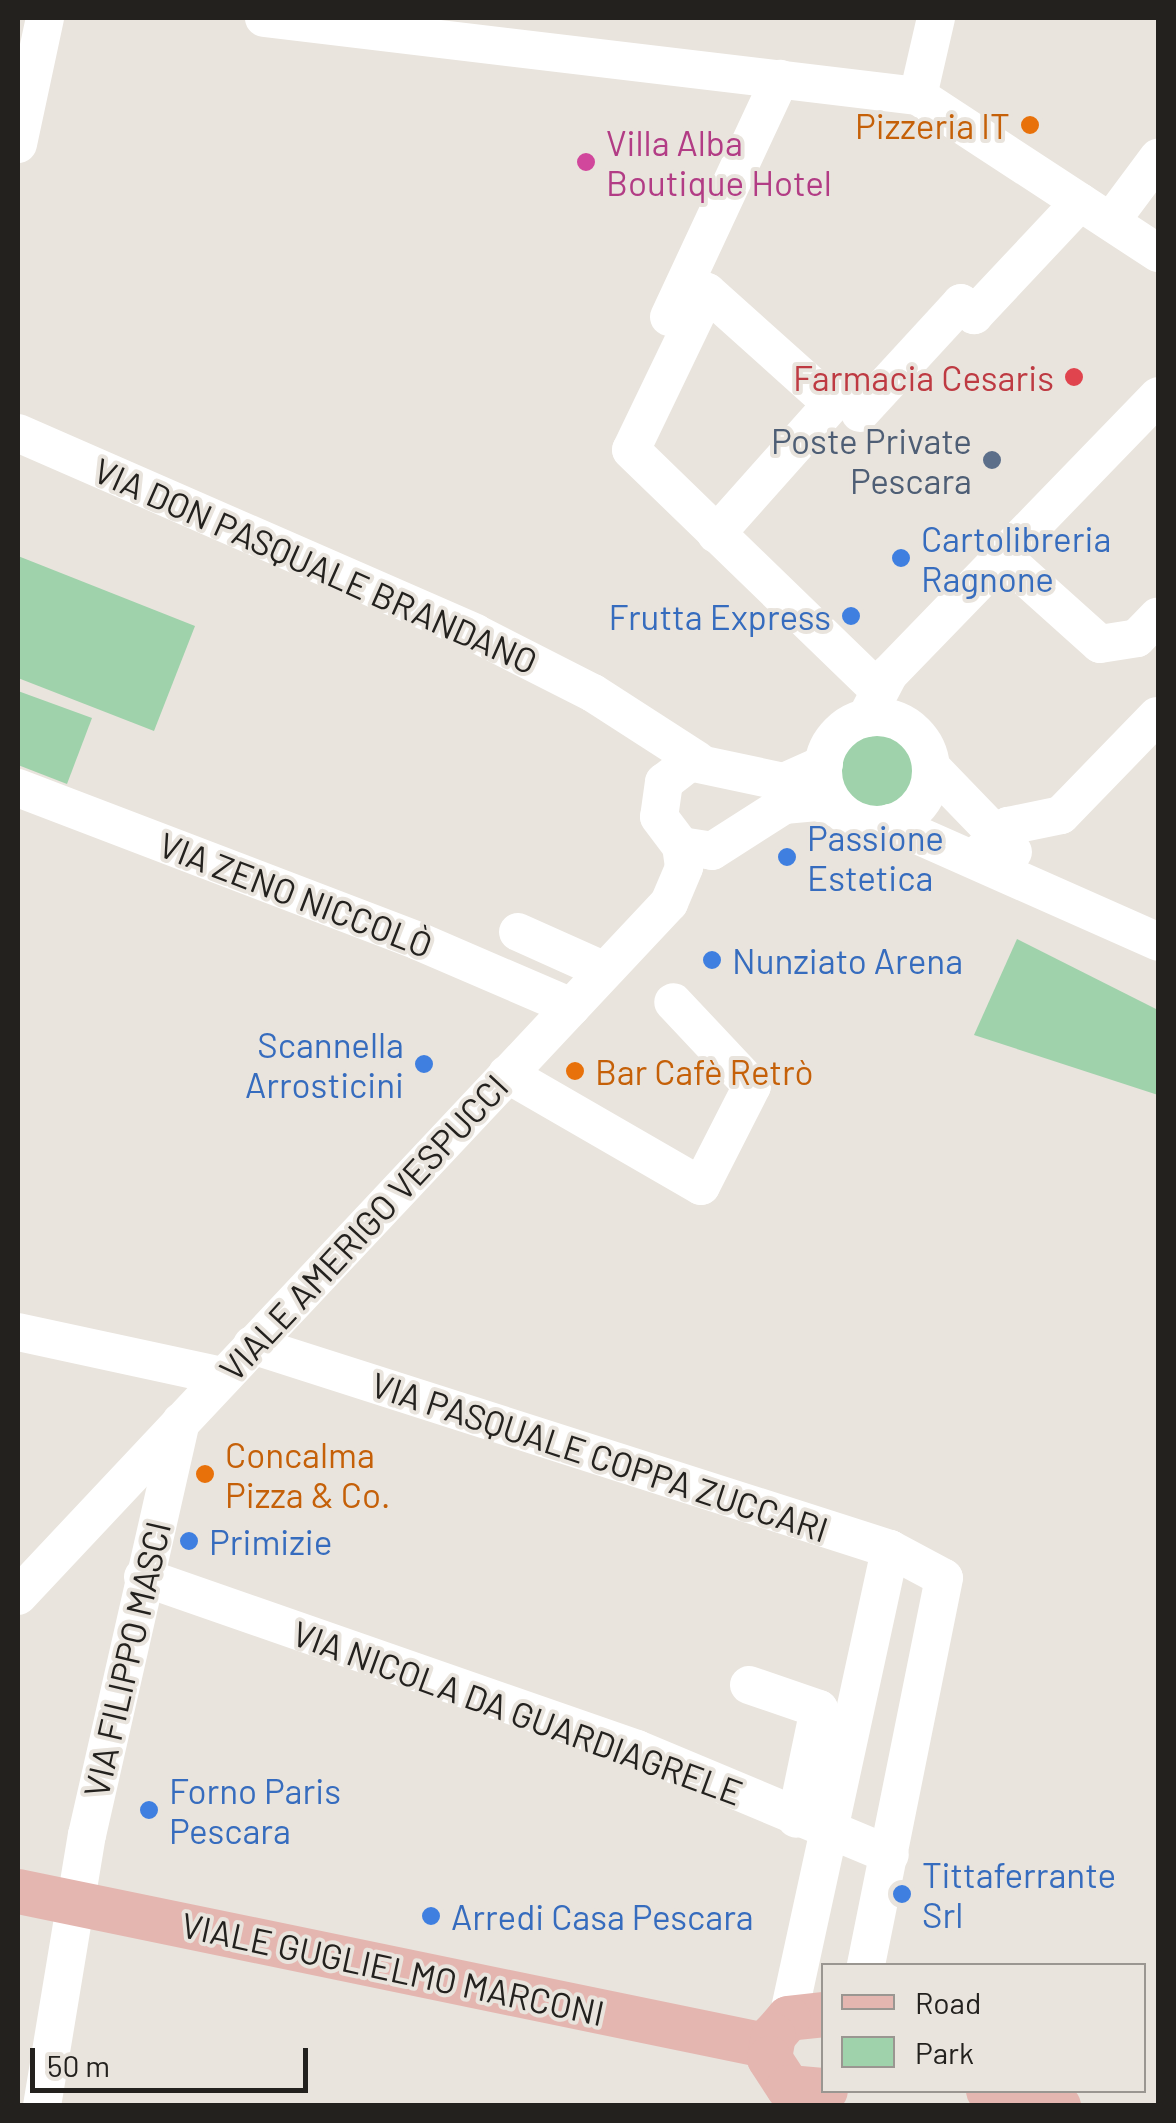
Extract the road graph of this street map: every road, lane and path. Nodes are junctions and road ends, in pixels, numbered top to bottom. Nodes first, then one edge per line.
1 (45, 18) edge
2 (264, 18) edge
3 (936, 18) edge
4 (780, 79) junction
5 (918, 96) junction
6 (18, 144) edge
7 (1158, 158) edge
8 (1095, 211) junction
9 (1158, 253) edge
10 (1158, 396) edge
11 (844, 404) junction
12 (624, 413) dead end
13 (18, 433) edge
14 (716, 534) junction
15 (1003, 557) junction
16 (1158, 616) edge
17 (611, 704) junction
18 (872, 704) junction
19 (1156, 716) edge
20 (698, 760) junction
21 (824, 764) junction
22 (931, 767) junction
23 (18, 788) edge
24 (658, 798) junction
25 (840, 809) junction
26 (890, 823) junction
27 (681, 846) junction
28 (986, 847) junction
29 (518, 932) dead end
30 (1158, 942) edge
31 (606, 971) junction
32 (673, 1002) dead end
33 (571, 1008) junction
34 (508, 1074) junction
35 (18, 1332) edge
36 (252, 1345) junction
37 (222, 1376) junction
38 (182, 1419) junction
39 (890, 1549) junction
40 (143, 1577) junction
41 (18, 1596) edge
42 (749, 1685) dead end
43 (812, 1826) junction
44 (890, 1855) junction
45 (18, 1890) edge
46 (76, 1901) junction
47 (867, 1963) edge
48 (794, 2026) edge
49 (1001, 2093) edge
50 (813, 2097) edge
51 (42, 2106) edge
52 (1058, 2106) edge

1 - 6 street
2 - 4 street
3 - 5 street
4 - 5 street
4 - 12 street
5 - 8 street
7 - 8 street
8 - 9 street
8 - 11 street
10 - 15 street
11 - 14 street
11 - 14 street
13 - 17 street, VIA DON PASQUALE BRANDANO
14 - 18 street
15 - 16 street
15 - 18 street
17 - 20 street, VIA DON PASQUALE BRANDANO
17 - 24 street, VIA DON PASQUALE BRANDANO
18 - 21 street
18 - 22 street
19 - 28 street
20 - 21 street
20 - 24 street
21 - 25 street
22 - 26 street
22 - 28 street
23 - 33 street, VIA ZENO NICCOLÒ
24 - 27 street
25 - 26 street
25 - 27 street
26 - 28 street
27 - 31 street, VIALE AMERIGO VESPUCCI
28 - 30 street
29 - 31 street
31 - 33 street, VIALE AMERIGO VESPUCCI
32 - 34 street
33 - 34 street, VIALE AMERIGO VESPUCCI
34 - 36 street, VIALE AMERIGO VESPUCCI
35 - 37 street
36 - 37 street, VIALE AMERIGO VESPUCCI
36 - 39 street, VIA PASQUALE COPPA ZUCCARI
37 - 38 street, VIALE AMERIGO VESPUCCI
38 - 40 street, VIA FILIPPO MASCI
38 - 41 street, VIALE AMERIGO VESPUCCI
39 - 43 street
39 - 44 street, VIA PASQUALE COPPA ZUCCARI
40 - 43 street, VIA NICOLA DA GUARDIAGRELE
40 - 46 street, VIA FILIPPO MASCI
42 - 43 street
43 - 44 street, VIA NICOLA DA GUARDIAGRELE
43 - 48 street
44 - 47 street
45 - 46 main road, VIALE GUGLIELMO MARCONI
46 - 48 main road, VIALE GUGLIELMO MARCONI
46 - 51 street, VIA FILIPPO MASCI
48 - 50 main road
49 - 52 main road

